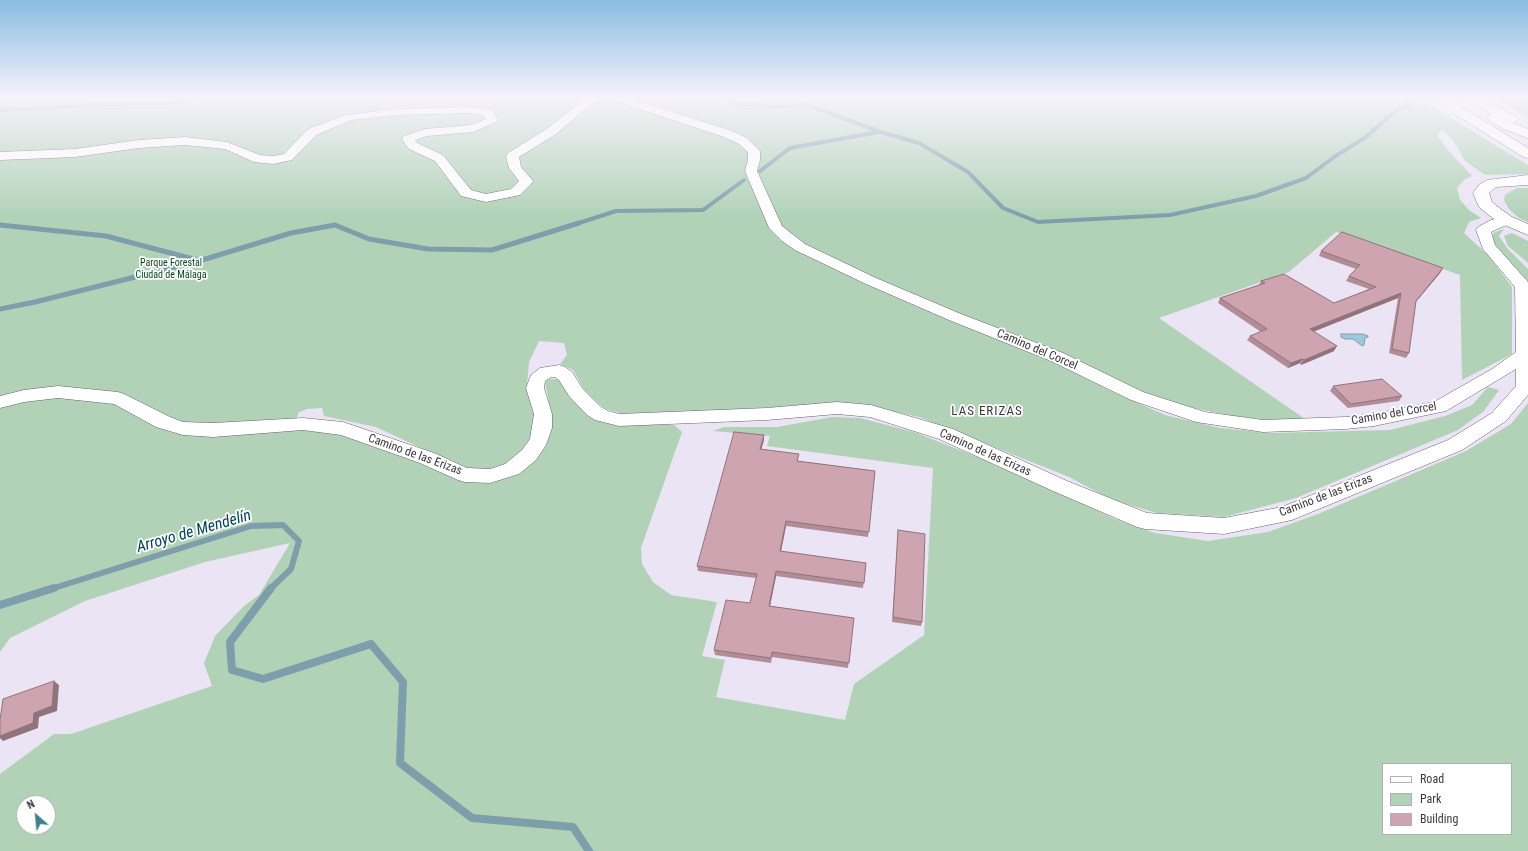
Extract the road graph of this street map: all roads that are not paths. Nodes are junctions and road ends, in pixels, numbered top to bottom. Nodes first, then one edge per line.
1 (307, 138) edge
2 (412, 138) edge
3 (540, 138) edge
4 (735, 138) edge
5 (1502, 138) edge
6 (1528, 154) edge
7 (0, 156) edge
8 (1528, 180) edge
9 (1506, 220) junction
10 (1528, 230) edge
11 (1525, 354) junction
12 (0, 402) edge

1 - 7 street
2 - 3 street
4 - 11 street, Camino del Corcel
5 - 6 main road
8 - 9 main road
9 - 10 main road
9 - 11 street, Camino de las Erizas
11 - 12 street, Camino de las Erizas

